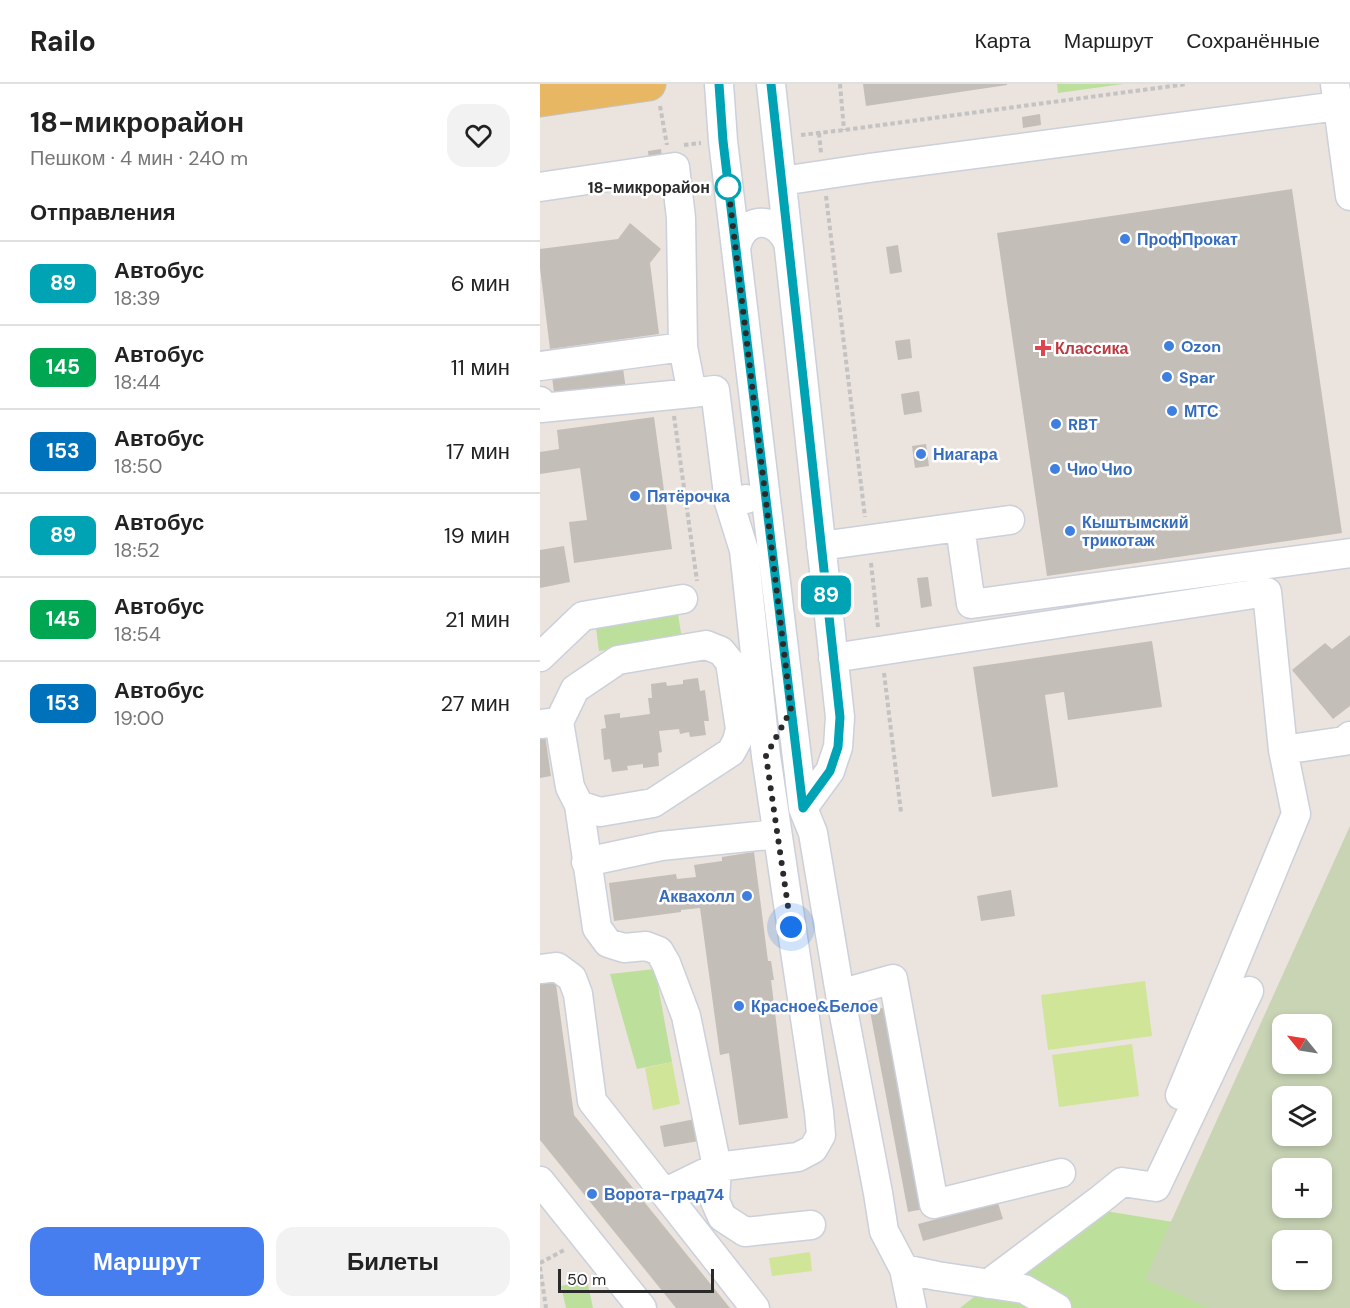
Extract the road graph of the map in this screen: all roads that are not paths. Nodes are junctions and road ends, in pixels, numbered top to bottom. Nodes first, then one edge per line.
1 (719, 84) edge
2 (771, 84) edge
3 (1340, 91) edge
4 (655, 94) edge
5 (540, 100) edge
6 (782, 181) junction
7 (540, 187) edge
8 (1350, 196) edge
9 (788, 243) junction
10 (736, 250) junction
11 (683, 347) junction
12 (540, 366) edge
13 (682, 394) junction
14 (540, 401) edge
15 (766, 496) junction
16 (729, 502) junction
17 (1010, 520) dead end
18 (960, 527) junction
19 (821, 546) junction
20 (1350, 553) edge
21 (683, 599) dead end
22 (540, 657) edge
23 (833, 658) junction
24 (840, 717) junction
25 (792, 718) junction
26 (549, 723) edge
27 (1350, 736) edge
28 (1283, 750) junction
29 (766, 756) junction
30 (579, 805) junction
31 (803, 808) junction
32 (777, 834) junction
33 (586, 861) junction
34 (540, 969) edge
35 (1249, 991) dead end
36 (840, 994) junction
37 (1180, 1095) dead end
38 (717, 1167) junction
39 (1061, 1173) dead end
40 (540, 1180) edge
41 (665, 1194) junction
42 (811, 1225) dead end
43 (904, 1269) junction
44 (988, 1284) junction
45 (642, 1308) edge
46 (755, 1308) edge
47 (912, 1308) edge
48 (1057, 1308) edge

1 - 10 street
2 - 6 street
3 - 6 street
3 - 8 street
4 - 5 main road
6 - 9 street
7 - 11 street
9 - 10 street
9 - 19 street
10 - 15 street
11 - 12 street
11 - 13 street
13 - 14 street
13 - 16 street
15 - 16 street
15 - 25 street
16 - 29 street
17 - 18 street
18 - 19 street
18 - 20 street
19 - 23 street
21 - 22 street
23 - 24 street
23 - 28 street
24 - 25 street
24 - 31 street
25 - 29 street
25 - 31 street
26 - 30 street
26 - 30 street
27 - 28 street
28 - 37 street
29 - 32 street
30 - 33 street
31 - 36 street
32 - 33 street
32 - 38 street
33 - 38 street
34 - 41 street
35 - 44 street
36 - 39 street
36 - 43 street
38 - 41 street
38 - 42 street
40 - 45 street
41 - 46 street
43 - 44 street
43 - 47 street
44 - 48 street

